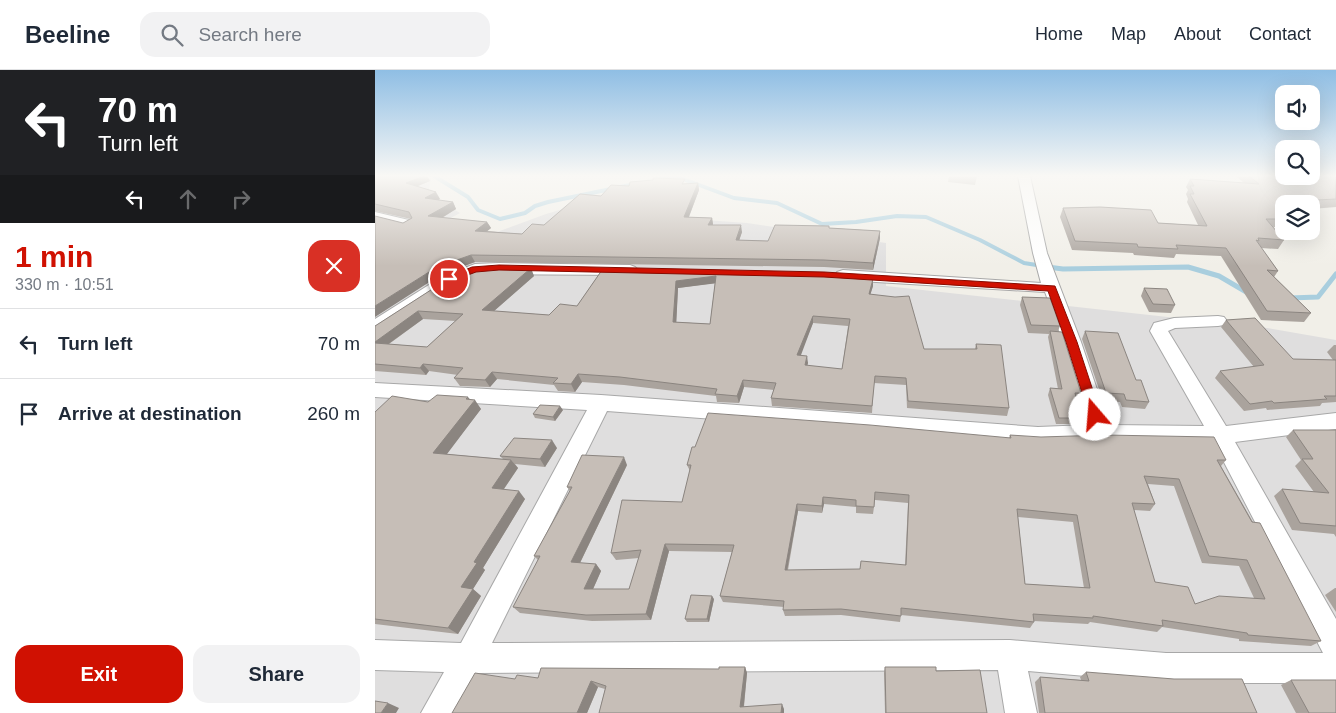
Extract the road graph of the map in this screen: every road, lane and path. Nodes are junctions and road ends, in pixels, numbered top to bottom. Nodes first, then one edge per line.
1 (1030, 206) edge
2 (375, 216) edge
3 (408, 224) edge
4 (643, 271) edge
5 (824, 274) edge
6 (1049, 282) junction
7 (382, 315) edge
8 (1218, 321) dead end
9 (375, 327) edge
10 (383, 390) edge
11 (601, 403) junction
12 (375, 407) edge
13 (1336, 421) edge
14 (1101, 433) junction
15 (1220, 435) junction
16 (1336, 648) edge
17 (375, 655) edge
18 (1010, 655) junction
19 (469, 658) junction
20 (1336, 668) edge
21 (437, 713) edge
22 (1021, 713) edge

1 - 6 street
2 - 3 street
4 - 7 street
5 - 6 street
6 - 14 street
7 - 9 street
8 - 15 street
10 - 11 street
10 - 12 street
11 - 14 street
11 - 19 street
13 - 15 street
14 - 15 street
15 - 16 street
17 - 19 street
18 - 19 street
18 - 20 street
18 - 22 street
19 - 21 street

